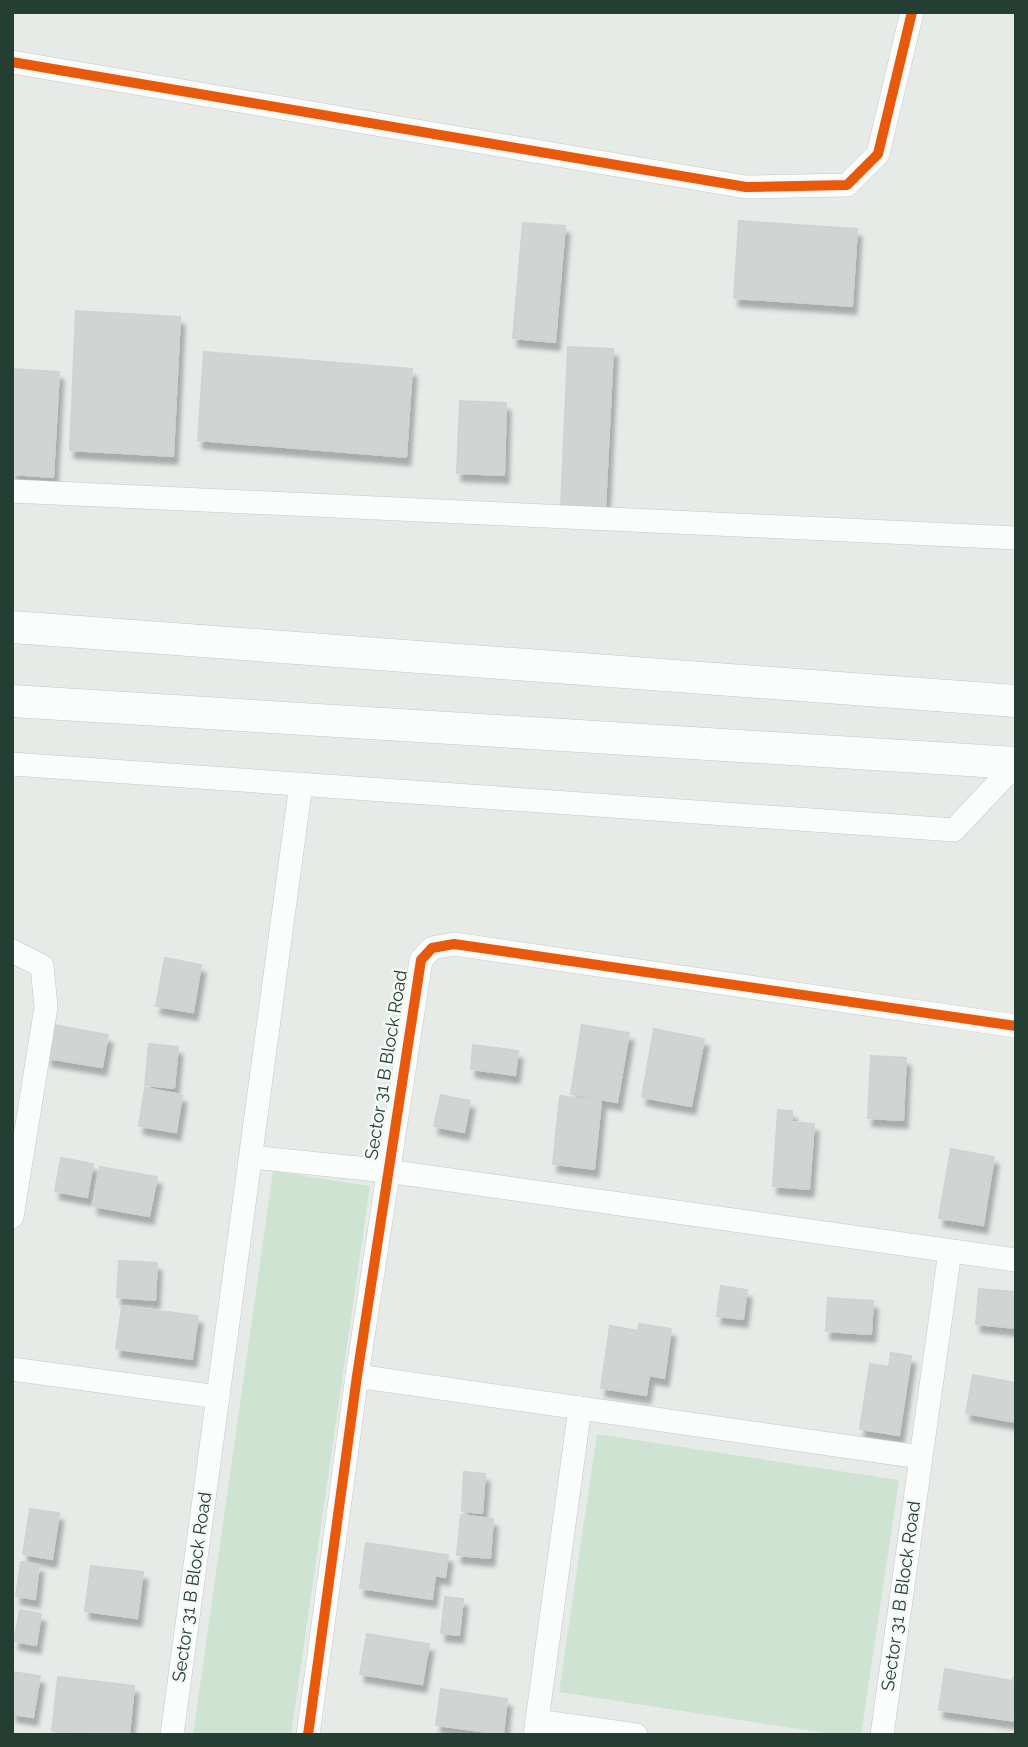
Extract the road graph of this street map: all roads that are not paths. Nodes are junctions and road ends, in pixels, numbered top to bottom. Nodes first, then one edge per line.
1 (912, 12) edge
2 (12, 62) edge
3 (12, 491) edge
4 (1016, 538) edge
5 (12, 628) edge
6 (12, 701) edge
7 (1016, 701) edge
8 (12, 764) edge
9 (1016, 764) edge
10 (301, 784) junction
11 (12, 951) edge
12 (1016, 1026) edge
13 (251, 1157) junction
14 (387, 1171) junction
15 (12, 1217) edge
16 (950, 1251) junction
17 (1016, 1260) edge
18 (12, 1369) edge
19 (357, 1376) junction
20 (218, 1397) junction
21 (580, 1408) junction
22 (920, 1457) junction
23 (536, 1728) edge
24 (172, 1735) edge
25 (308, 1735) edge
26 (636, 1735) edge
27 (882, 1735) edge

1 - 2 street
3 - 4 street
5 - 7 street
6 - 9 street
8 - 10 street
9 - 10 street
10 - 13 street, Sector 31 B Block Road
11 - 15 street
12 - 14 street, Sector 31 B Block Road
13 - 14 street, Sector 31 B Block Road
13 - 20 street, Sector 31 B Block Road
14 - 16 street, Sector 31 B Block Road
14 - 19 street, Sector 31 B Block Road
16 - 17 street, Sector 31 B Block Road
16 - 22 street, Sector 31 B Block Road
18 - 20 street
19 - 21 street
19 - 25 street, Sector 31 B Block Road
20 - 24 street, Sector 31 B Block Road
21 - 22 street
21 - 23 street
22 - 27 street, Sector 31 B Block Road
23 - 26 street

